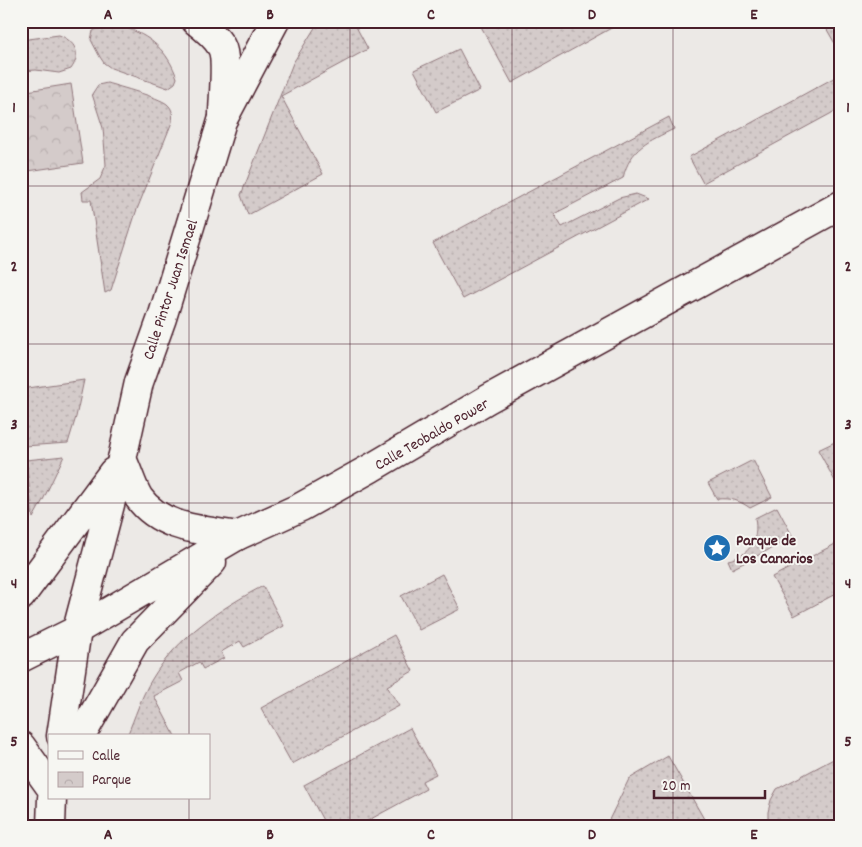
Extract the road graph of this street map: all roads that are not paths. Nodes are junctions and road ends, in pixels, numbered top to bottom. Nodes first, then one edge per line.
1 (275, 21) edge
2 (203, 24) edge
3 (222, 121) junction
4 (841, 205) edge
5 (122, 459) junction
6 (238, 536) junction
7 (21, 596) edge
8 (77, 630) junction
9 (21, 658) edge
10 (61, 734) edge
11 (82, 734) edge
12 (21, 746) edge
13 (48, 784) edge
14 (52, 800) edge
15 (51, 826) edge

1 - 3 street, Calle Pintor Juan Ismael
2 - 3 street, Calle Pintor Juan Ismael
3 - 5 street, Calle Pintor Juan Ismael
4 - 6 street, Calle Teobaldo Power
5 - 6 street
5 - 7 street, Calle Pintor Juan Ismael
5 - 8 street, Calle Pintor Juan Ismael
6 - 8 street, Calle Teobaldo Power
6 - 11 street
8 - 9 street, Calle Teobaldo Power
8 - 10 street, Calle Pintor Juan Ismael
12 - 13 street
14 - 15 street

